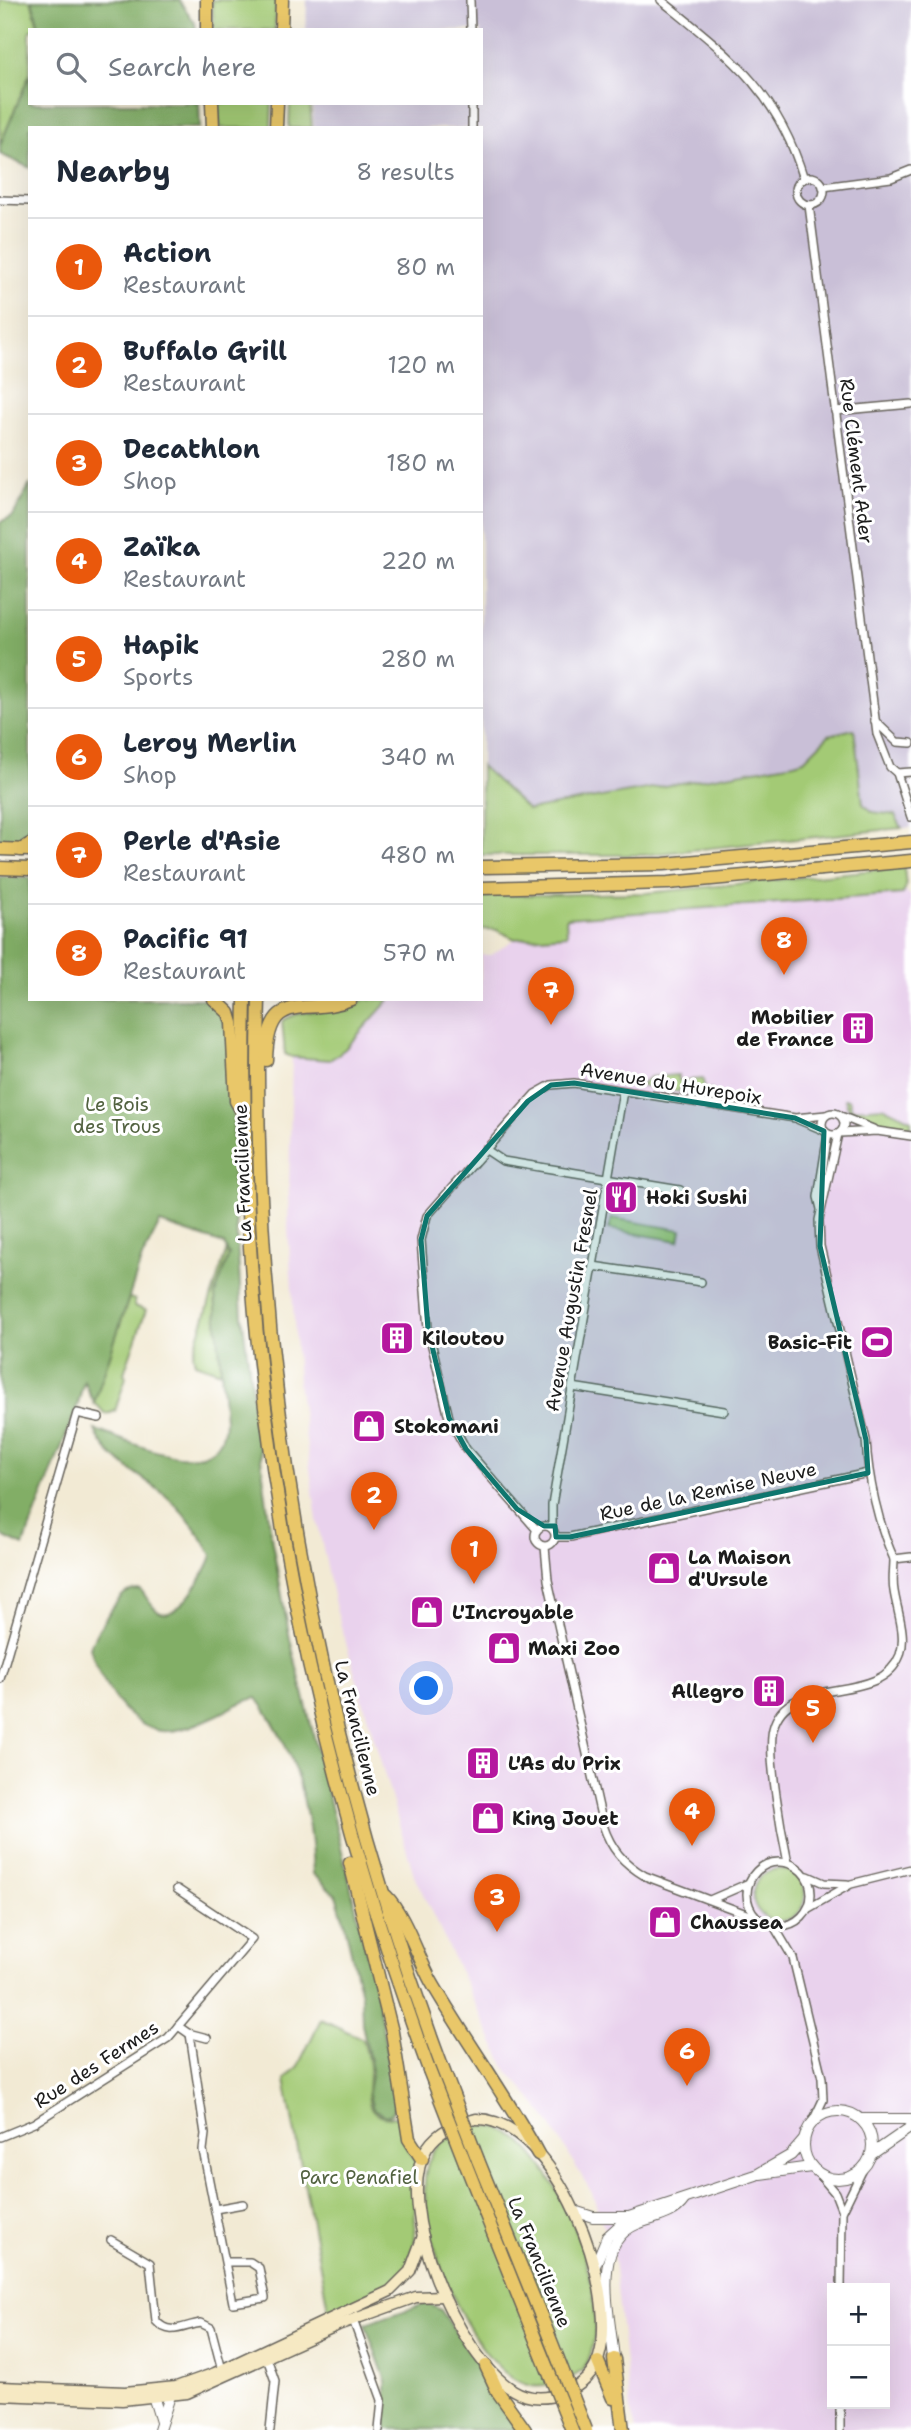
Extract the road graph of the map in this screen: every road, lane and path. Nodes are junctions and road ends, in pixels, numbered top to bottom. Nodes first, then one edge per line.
1 (207, 0) edge
2 (282, 0) edge
3 (470, 0) edge
4 (661, 0) edge
5 (208, 28) edge
6 (281, 28) edge
7 (471, 28) edge
8 (212, 105) edge
9 (277, 105) edge
10 (472, 105) edge
11 (213, 126) edge
12 (276, 126) edge
13 (472, 126) edge
14 (911, 170) edge
15 (804, 179) junction
16 (823, 187) junction
17 (0, 200) edge
18 (28, 201) edge
19 (809, 205) junction
20 (911, 404) edge
21 (835, 411) junction
22 (875, 721) junction
23 (897, 742) junction
24 (911, 743) edge
25 (887, 757) junction
26 (911, 772) edge
27 (897, 773) junction
28 (911, 816) edge
29 (911, 842) edge
30 (27, 848) edge
31 (0, 849) edge
32 (911, 861) edge
33 (483, 867) edge
34 (0, 868) edge
35 (28, 869) edge
36 (483, 888) edge
37 (216, 1001) edge
38 (246, 1001) edge
39 (259, 1001) edge
40 (343, 1001) edge
41 (258, 1076) junction
42 (623, 1091) junction
43 (826, 1115) junction
44 (245, 1117) junction
45 (843, 1117) junction
46 (795, 1118) junction
47 (877, 1131) junction
48 (826, 1132) junction
49 (839, 1133) junction
50 (911, 1136) edge
51 (485, 1149) junction
52 (608, 1178) junction
53 (680, 1190) dead end
54 (821, 1209) junction
55 (593, 1266) junction
56 (701, 1282) dead end
57 (572, 1387) junction
58 (724, 1411) dead end
59 (99, 1418) dead end
60 (868, 1473) junction
61 (545, 1528) junction
62 (555, 1537) junction
63 (548, 1546) junction
64 (911, 1557) edge
65 (894, 1559) junction
66 (0, 1679) edge
67 (340, 1801) junction
68 (782, 1839) junction
69 (775, 1862) junction
70 (788, 1863) junction
71 (911, 1869) edge
72 (805, 1875) junction
73 (749, 1883) junction
74 (851, 1884) junction
75 (177, 1889) dead end
76 (381, 1891) junction
77 (711, 1899) junction
78 (808, 1909) junction
79 (757, 1918) junction
80 (774, 1926) junction
81 (178, 2026) junction
82 (190, 2034) junction
83 (207, 2038) dead end
84 (435, 2067) junction
85 (861, 2119) junction
86 (911, 2119) edge
87 (813, 2121) junction
88 (911, 2127) edge
89 (0, 2137) edge
90 (804, 2140) junction
91 (538, 2154) junction
92 (872, 2154) junction
93 (422, 2159) junction
94 (815, 2170) junction
95 (862, 2171) junction
96 (756, 2175) junction
97 (684, 2199) junction
98 (243, 2204) dead end
99 (215, 2209) junction
100 (574, 2211) junction
101 (842, 2212) junction
102 (629, 2217) junction
103 (423, 2236) junction
104 (111, 2240) dead end
105 (225, 2262) junction
106 (594, 2267) junction
107 (841, 2283) edge
108 (442, 2296) junction
109 (354, 2320) junction
110 (266, 2354) junction
111 (614, 2359) joint
112 (598, 2362) junction
113 (486, 2366) junction
114 (222, 2370) junction
115 (186, 2384) junction
116 (0, 2387) edge
117 (170, 2394) junction
118 (0, 2395) edge
119 (151, 2395) junction
120 (619, 2406) junction
121 (840, 2409) edge
122 (160, 2426) edge
123 (270, 2430) edge
124 (379, 2430) edge
125 (525, 2430) edge
126 (572, 2430) edge
127 (586, 2430) edge
128 (623, 2430) edge
129 (840, 2430) edge

1 - 5 main road
2 - 6 main road
3 - 7 street
4 - 15 street
8 - 11 main road
9 - 12 main road
10 - 13 street
14 - 16 street
15 - 16 street
15 - 19 street
16 - 19 street
17 - 18 street
19 - 21 street, Rue Clément Ader
20 - 21 street
21 - 22 street, Rue Clément Ader
22 - 23 street
22 - 25 street, Rue Clément Ader
23 - 24 street
23 - 25 street
25 - 27 street, Rue Clément Ader
26 - 27 street
27 - 28 street, Rue Clément Ader
29 - 33 main road
30 - 31 main road
32 - 36 main road
34 - 35 main road
37 - 44 main road
38 - 44 main road, La Francilienne
39 - 41 main road, La Francilienne
40 - 41 main road
41 - 76 main road, La Francilienne
42 - 46 street, Avenue du Hurepoix
42 - 51 street, Avenue du Hurepoix
42 - 52 street, Avenue Augustin Fresnel
43 - 45 street
43 - 46 street, Avenue du Hurepoix
43 - 48 street
44 - 67 main road, La Francilienne
45 - 47 street
45 - 49 street
46 - 48 street, Avenue du Hurepoix
47 - 49 street
47 - 50 street
48 - 49 street
48 - 54 street
49 - 54 street
51 - 52 street
51 - 61 street, Avenue du Hurepoix
52 - 53 street
52 - 55 street, Avenue Augustin Fresnel
54 - 60 street
55 - 56 street
55 - 57 street, Avenue Augustin Fresnel
57 - 58 street
57 - 61 street, Avenue Augustin Fresnel
59 - 66 street
60 - 62 street, Rue de la Remise Neuve
60 - 65 street
61 - 62 street
61 - 63 street
62 - 63 street
63 - 77 street
64 - 65 street
65 - 68 street
67 - 84 main road, La Francilienne
67 - 93 main road
68 - 69 street
68 - 70 street
69 - 70 street
69 - 73 street
70 - 72 street
71 - 74 street
72 - 74 street
72 - 78 street
73 - 77 street
73 - 79 street
74 - 78 street
75 - 81 street, Rue des Fermes
76 - 84 main road, La Francilienne
76 - 91 main road
77 - 79 street
78 - 80 street
79 - 80 street
80 - 87 street
81 - 82 street
81 - 89 street, Rue des Fermes
82 - 83 street
82 - 99 street
84 - 126 main road, La Francilienne, bridge
84 - 127 main road, La Francilienne, bridge
85 - 86 street
85 - 87 street
85 - 92 street
87 - 90 street
88 - 92 street
90 - 94 street
90 - 96 street
91 - 93 main road
91 - 100 main road
92 - 95 street
93 - 103 main road
94 - 95 street
94 - 96 street
94 - 101 street
95 - 101 street
96 - 97 street
97 - 102 street
97 - 111 street
98 - 99 street
99 - 105 street
100 - 102 street
100 - 106 main road
101 - 107 street
102 - 106 street
103 - 108 main road
103 - 110 main road
104 - 114 street
105 - 105 street
106 - 112 main road
108 - 109 main road
108 - 113 main road
109 - 110 main road
109 - 124 street
110 - 114 main road
110 - 117 main road
110 - 123 street
111 - 120 main road
112 - 113 main road
112 - 120 main road
113 - 125 main road
114 - 115 main road
115 - 117 main road
115 - 119 main road
116 - 119 main road
117 - 119 main road
117 - 122 street
118 - 119 main road
119 - 122 street
120 - 128 main road
121 - 129 street

